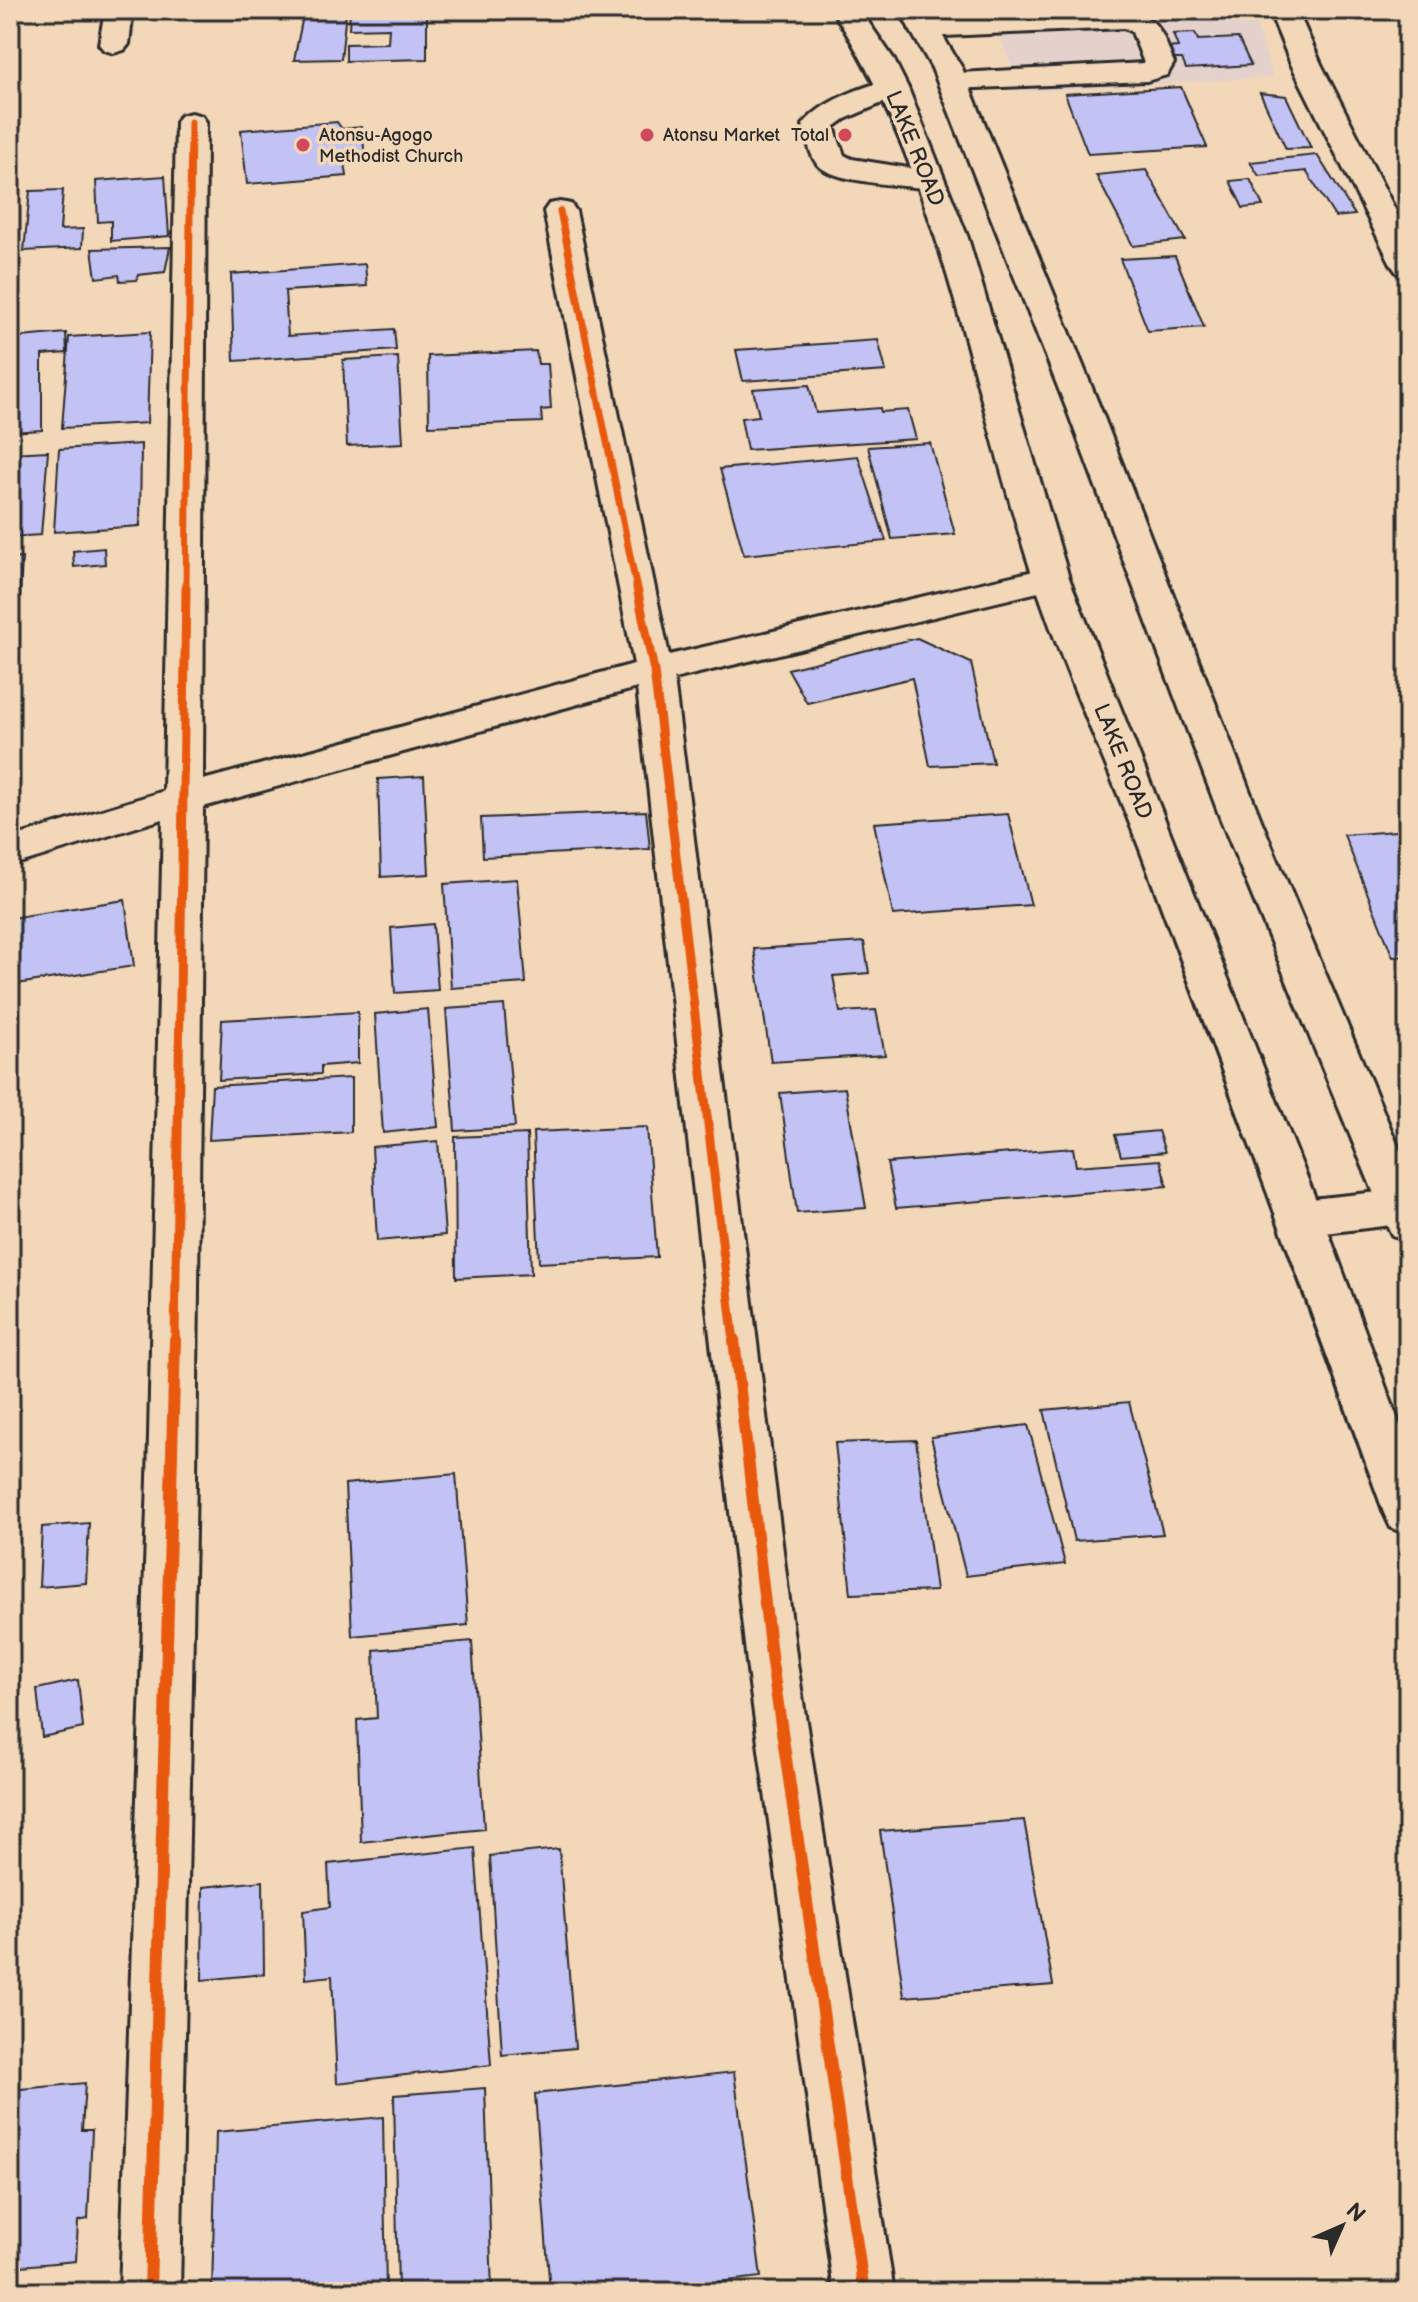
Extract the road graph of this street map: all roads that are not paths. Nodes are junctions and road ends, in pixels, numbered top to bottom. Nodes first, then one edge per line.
1 (119, 10) edge
2 (846, 10) edge
3 (1283, 10) edge
4 (918, 19) edge
5 (114, 44) dead end
6 (952, 80) junction
7 (893, 88) junction
8 (191, 122) dead end
9 (929, 180) junction
10 (560, 211) dead end
11 (1408, 266) edge
12 (1051, 578) junction
13 (654, 671) junction
14 (184, 799) junction
15 (10, 852) edge
16 (1406, 1212) edge
17 (1301, 1218) junction
18 (1408, 1513) edge
19 (150, 2292) edge
20 (864, 2292) edge

1 - 5 street
2 - 7 street, LAKE ROAD
3 - 11 street
4 - 6 street
4 - 6 street
6 - 16 street
7 - 9 street, LAKE ROAD
7 - 9 street
8 - 14 street
9 - 12 street, LAKE ROAD
10 - 13 street
12 - 13 street
12 - 17 street, LAKE ROAD
13 - 14 street
13 - 20 street
14 - 15 street
14 - 19 street
16 - 17 street
17 - 18 street, LAKE ROAD

